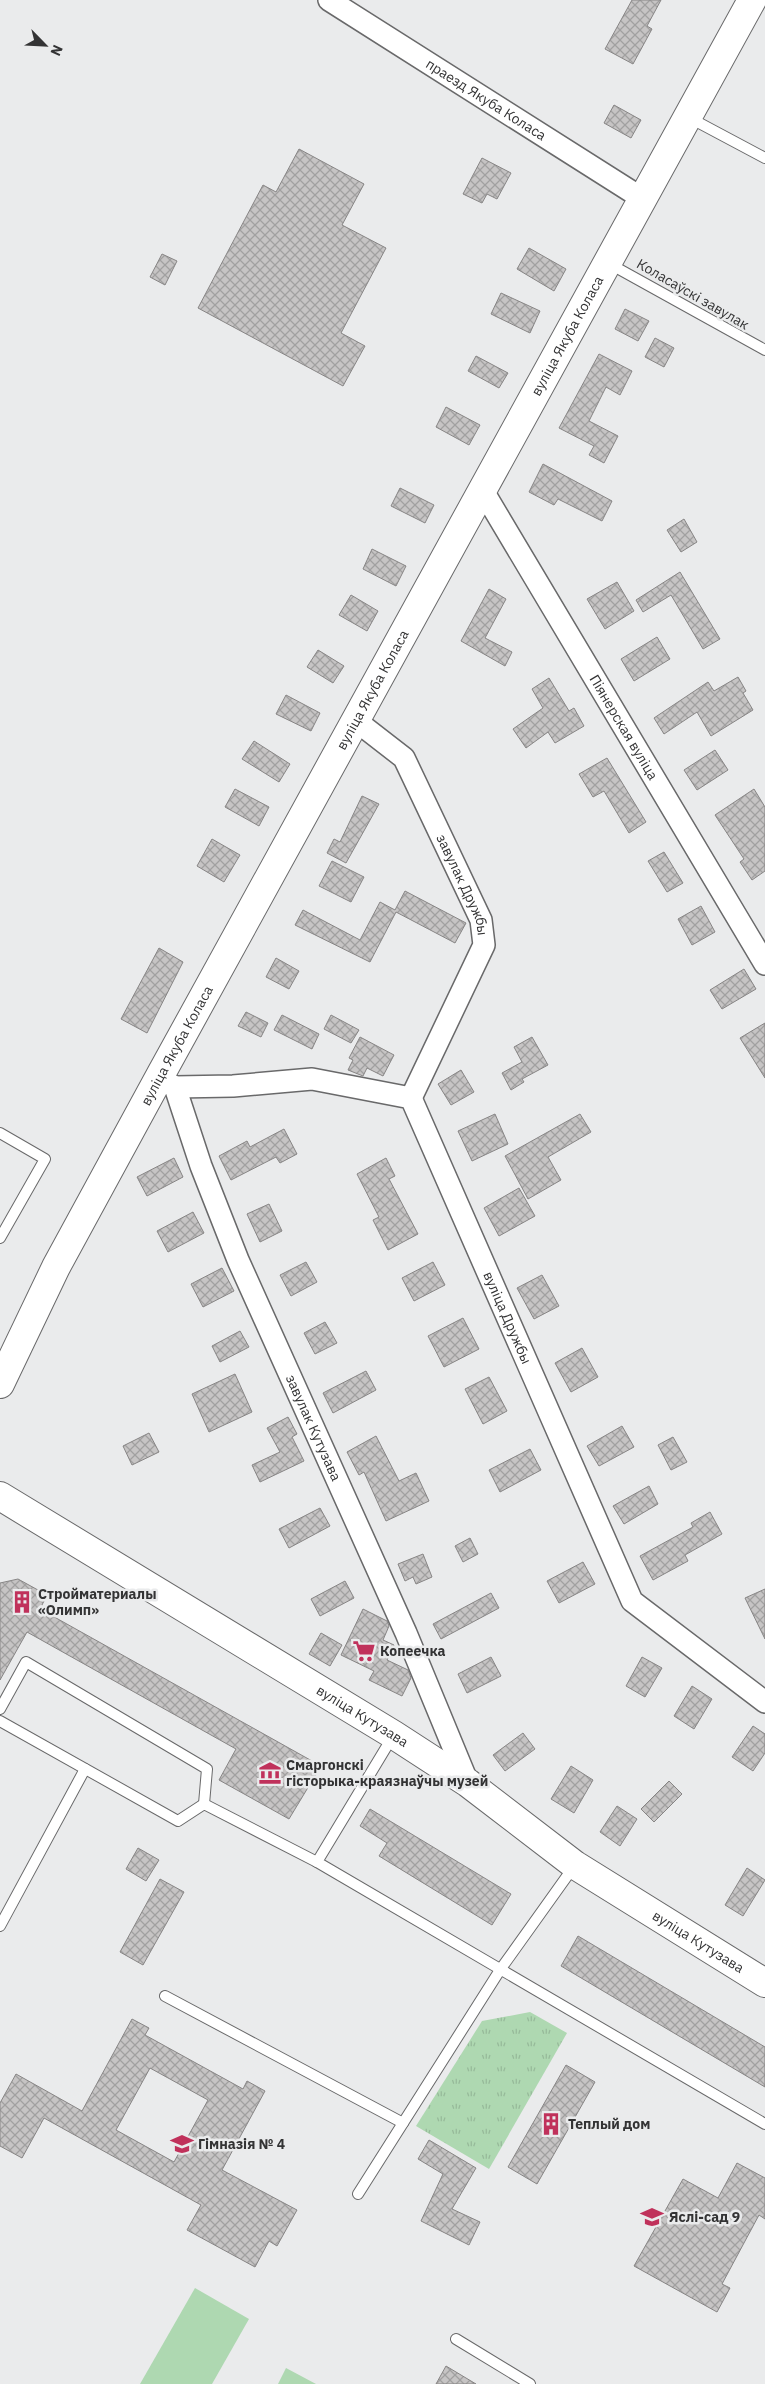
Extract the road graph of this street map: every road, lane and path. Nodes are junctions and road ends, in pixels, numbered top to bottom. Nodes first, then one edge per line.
1 (329, 0) edge
2 (752, 0) edge
3 (688, 116) junction
4 (765, 158) edge
5 (643, 199) junction
6 (607, 262) junction
7 (765, 350) edge
8 (483, 491) junction
9 (355, 720) junction
10 (765, 964) edge
11 (167, 1082) junction
12 (411, 1098) junction
13 (0, 1133) edge
14 (0, 1238) edge
15 (0, 1384) edge
16 (0, 1496) edge
17 (765, 1702) edge
18 (0, 1709) edge
19 (0, 1721) edge
20 (394, 1735) junction
21 (85, 1769) junction
22 (468, 1783) junction
23 (204, 1804) junction
24 (317, 1862) junction
25 (575, 1865) junction
26 (0, 1926) edge
27 (500, 1970) junction
28 (765, 1983) edge
29 (165, 1996) dead end
30 (403, 2122) junction
31 (765, 2124) edge
32 (358, 2194) dead end
33 (456, 2339) dead end
34 (530, 2384) edge

1 - 5 street, праезд Якуба Коласа
2 - 3 main road, вуліца Якуба Коласа
3 - 4 lane
3 - 5 main road, вуліца Якуба Коласа
5 - 6 main road, вуліца Якуба Коласа
6 - 7 lane, Коласаўскі завулак
6 - 8 main road, вуліца Якуба Коласа
8 - 9 main road, вуліца Якуба Коласа
8 - 10 street, Піянерская вуліца
9 - 11 main road, вуліца Якуба Коласа
9 - 12 street, завулак Дружбы
11 - 12 street
11 - 15 main road, вуліца Якуба Коласа
11 - 22 street, завулак Кутузава
12 - 17 street, вуліца Дружбы
13 - 14 lane
16 - 20 main road, вуліца Кутузава
18 - 23 lane
19 - 21 lane
20 - 22 main road, вуліца Кутузава
20 - 24 lane
21 - 23 lane
21 - 26 lane
22 - 25 main road, вуліца Кутузава
23 - 24 lane
24 - 27 lane
25 - 27 lane
25 - 28 main road, вуліца Кутузава
27 - 30 lane
27 - 31 lane
29 - 30 lane
30 - 32 lane
33 - 34 lane

